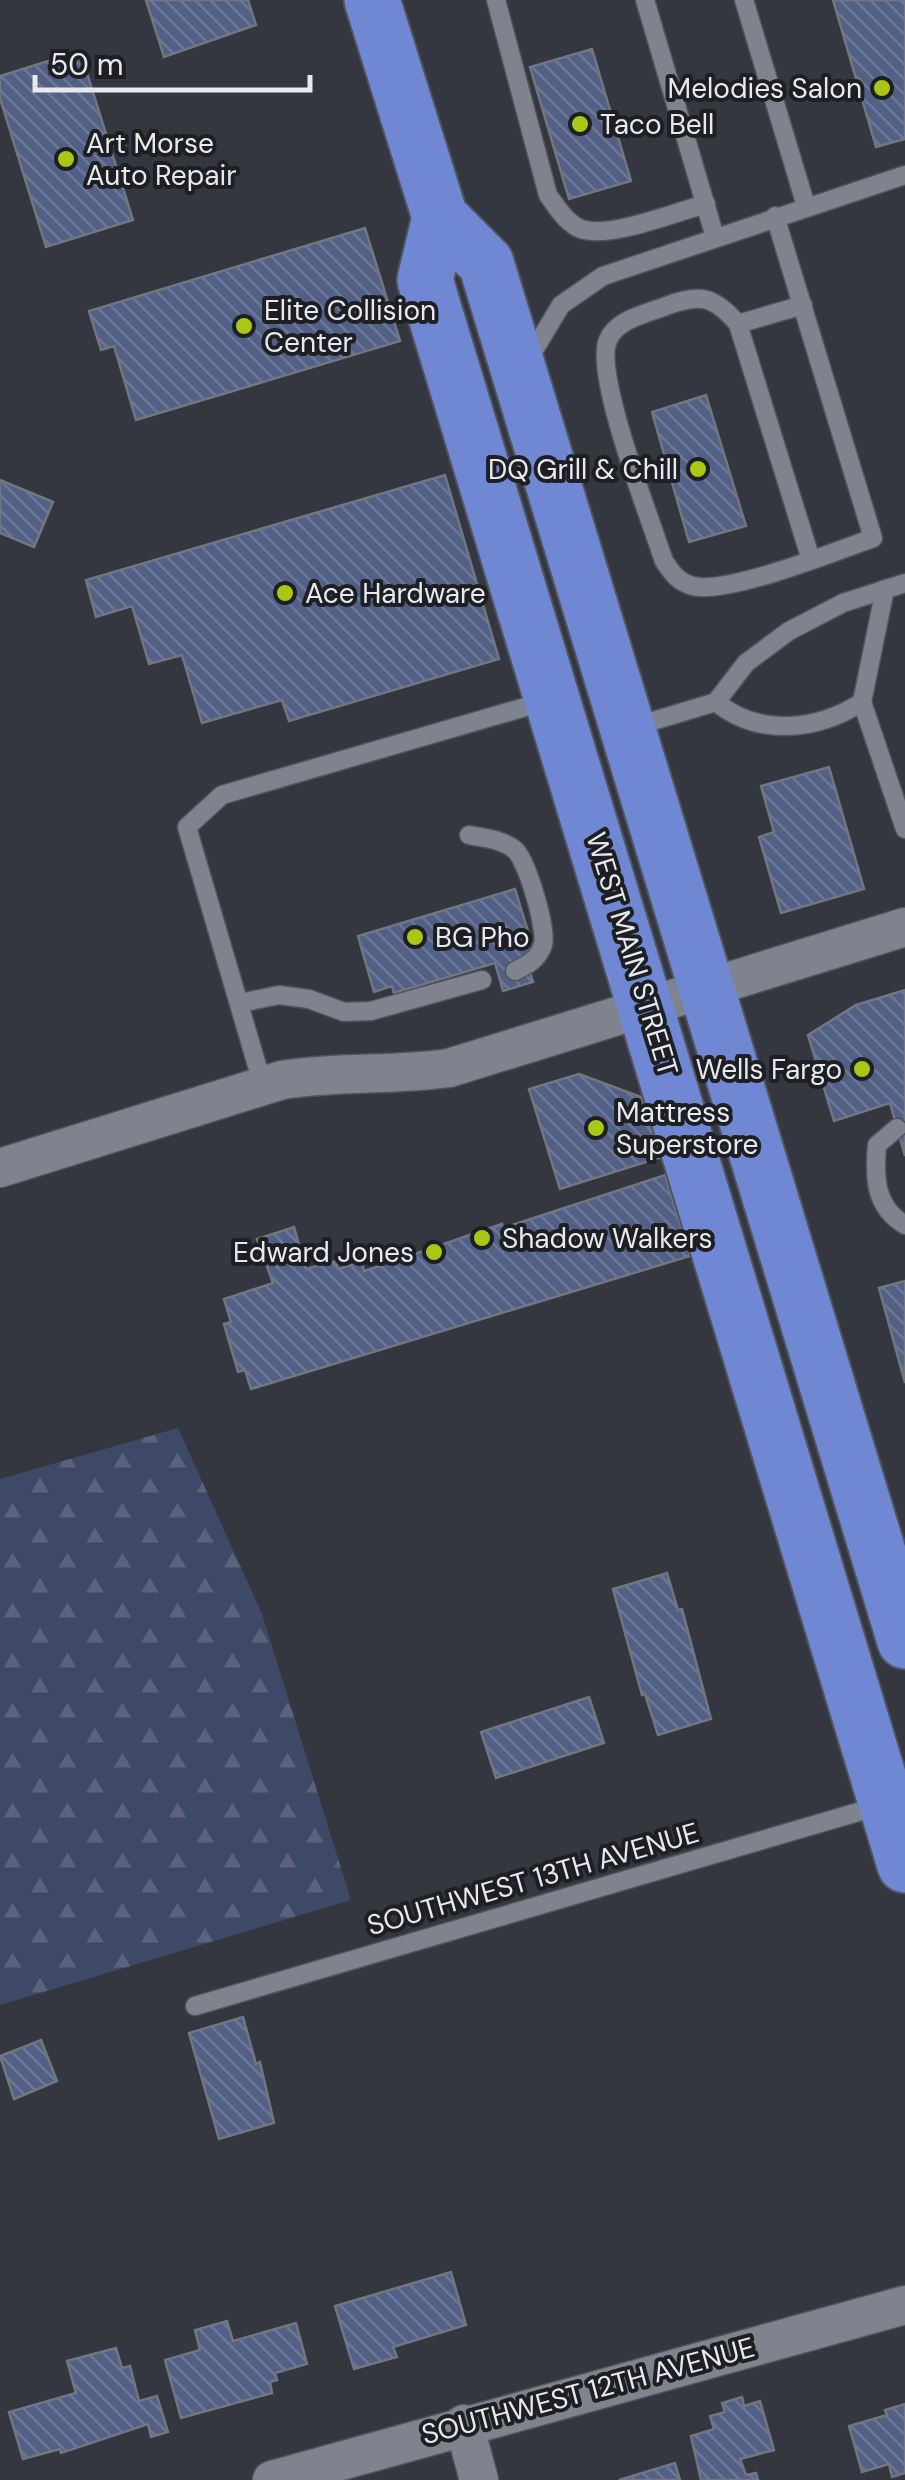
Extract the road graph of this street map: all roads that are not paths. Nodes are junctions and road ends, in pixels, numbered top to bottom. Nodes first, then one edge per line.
1 (372, 0) edge
2 (496, 0) edge
3 (646, 0) edge
4 (744, 0) edge
5 (905, 175) edge
6 (706, 204) junction
7 (806, 206) junction
8 (775, 216) junction
9 (440, 217) junction
10 (715, 237) junction
11 (802, 305) junction
12 (738, 324) junction
13 (522, 381) junction
14 (811, 560) junction
15 (905, 582) edge
16 (885, 589) junction
17 (552, 699) junction
18 (716, 702) junction
19 (862, 702) junction
20 (628, 728) junction
21 (905, 829) edge
22 (469, 836) dead end
23 (905, 927) edge
24 (515, 971) dead end
25 (482, 980) dead end
26 (707, 986) junction
27 (240, 1004) junction
28 (648, 1006) junction
29 (263, 1086) junction
30 (897, 1128) dead end
31 (0, 1168) edge
32 (905, 1225) edge
33 (905, 1641) edge
34 (887, 1804) junction
35 (905, 1864) edge
36 (195, 2006) dead end
37 (905, 2305) edge
38 (464, 2424) junction
39 (272, 2480) edge
40 (479, 2480) edge

1 - 9 highway
2 - 6 lane
3 - 6 lane
4 - 7 lane
5 - 7 lane
6 - 10 lane
7 - 8 lane
8 - 10 lane
8 - 11 lane
9 - 13 highway
9 - 17 highway, WEST MAIN STREET
10 - 13 lane
11 - 12 lane
11 - 14 lane
12 - 14 lane
12 - 14 lane
13 - 20 highway
15 - 16 lane
16 - 18 lane
16 - 19 lane
17 - 27 lane
17 - 28 highway, WEST MAIN STREET
18 - 19 lane
18 - 20 lane
19 - 21 lane
20 - 26 highway
22 - 24 lane
23 - 26 street
25 - 27 lane
26 - 28 street
26 - 33 highway
27 - 29 lane
28 - 29 street
28 - 34 highway, WEST MAIN STREET
29 - 31 street
30 - 32 lane
34 - 35 highway, WEST MAIN STREET
34 - 36 lane, SOUTHWEST 13TH AVENUE
37 - 38 street, SOUTHWEST 12TH AVENUE
38 - 39 street, SOUTHWEST 12TH AVENUE
38 - 40 street

